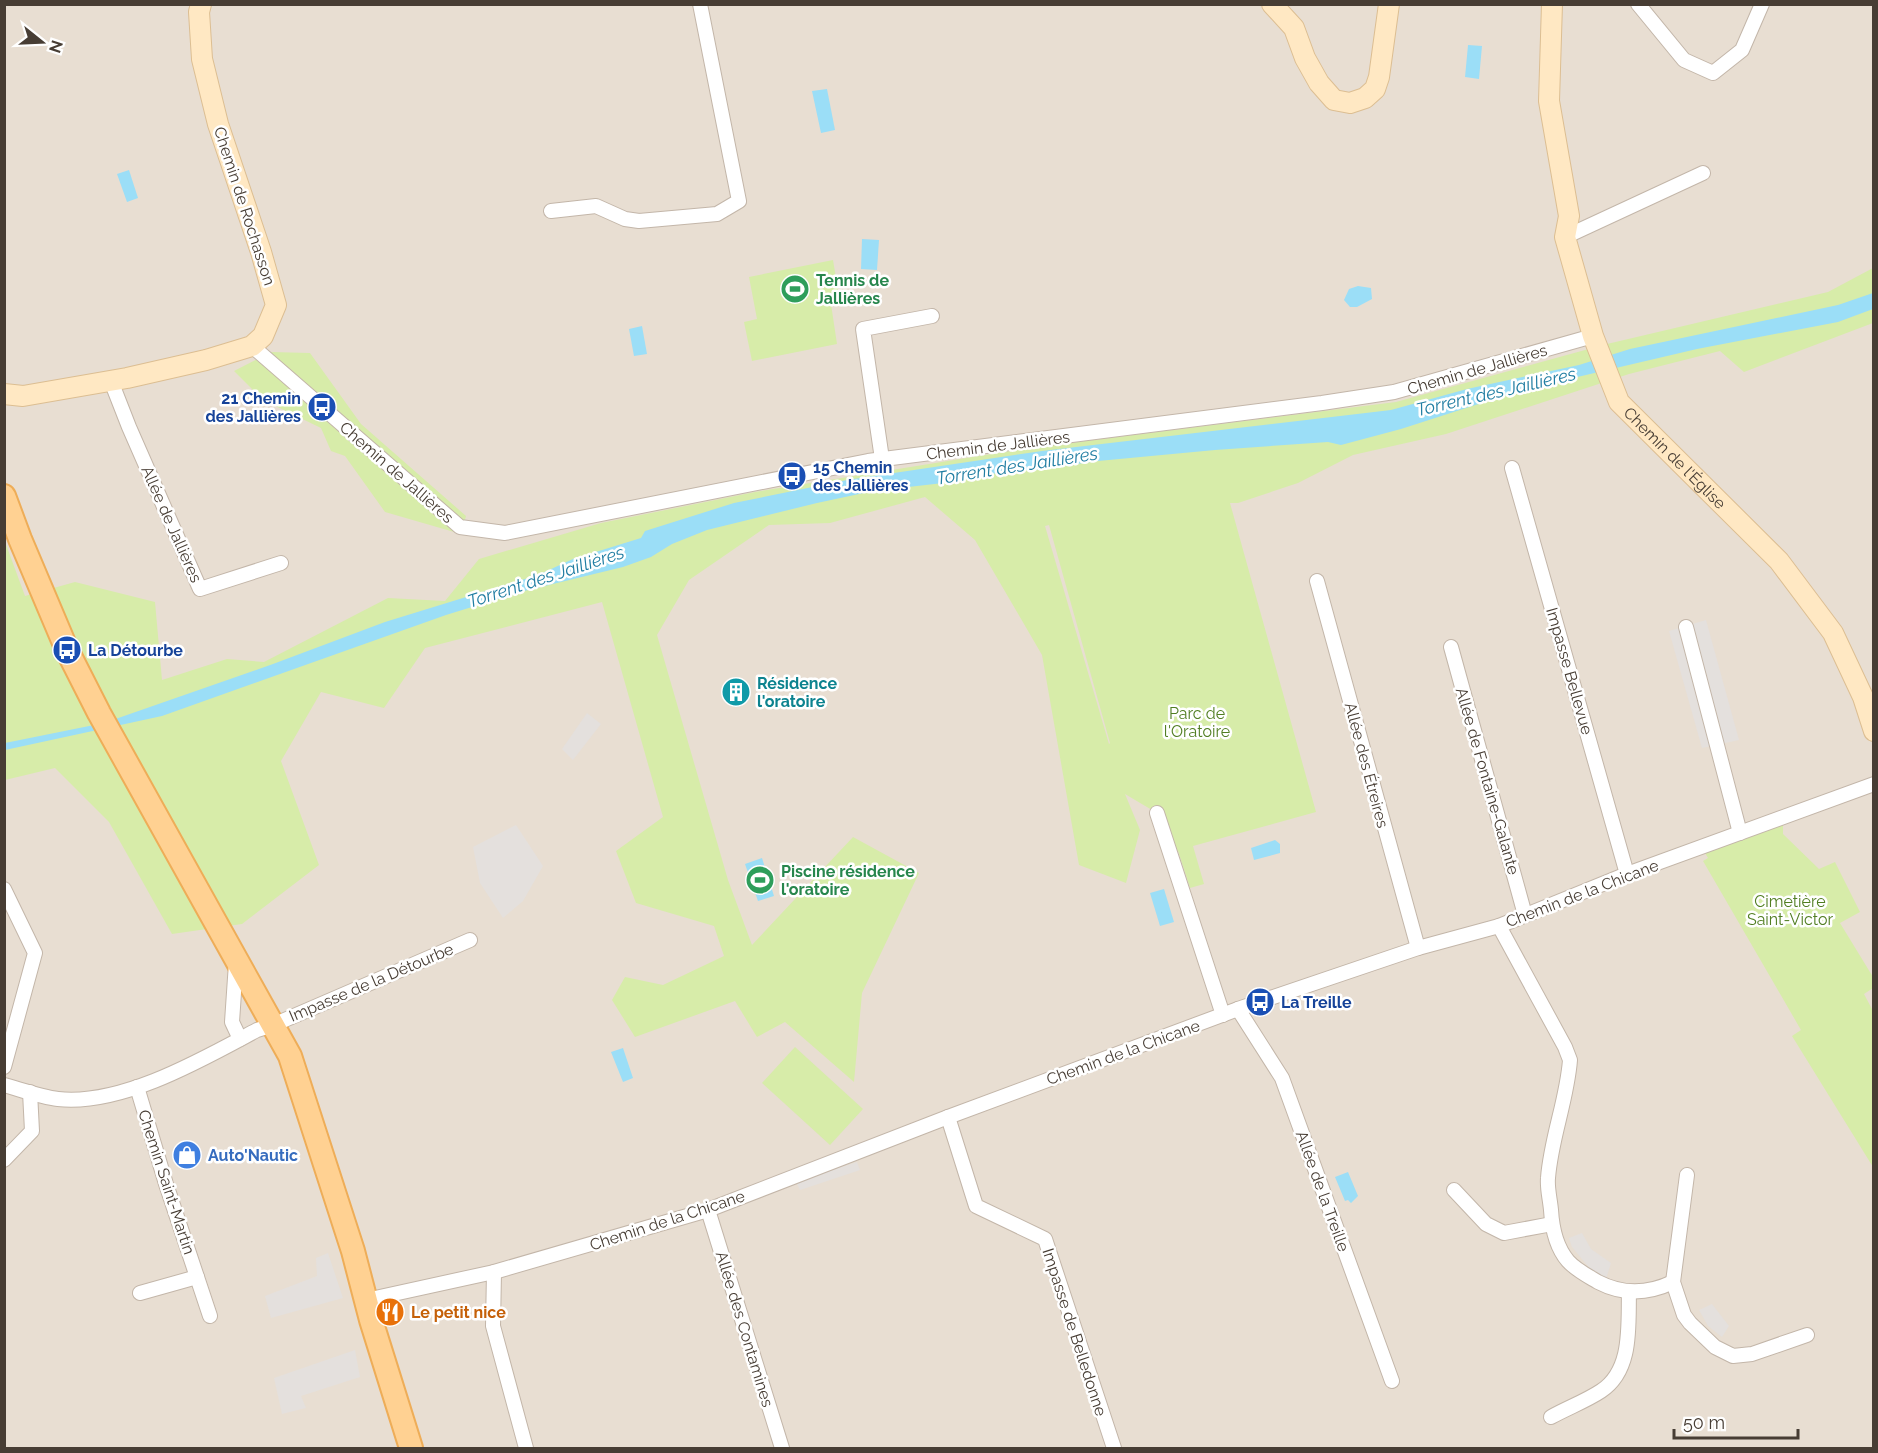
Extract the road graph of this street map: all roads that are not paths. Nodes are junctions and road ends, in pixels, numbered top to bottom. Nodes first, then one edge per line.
1 (201, 4) edge
2 (700, 4) edge
3 (1272, 4) edge
4 (1389, 4) edge
5 (1552, 4) edge
6 (1638, 4) edge
7 (1762, 4) edge
8 (1703, 173) dead end
9 (551, 211) dead end
10 (1564, 237) junction
11 (932, 316) dead end
12 (1595, 341) junction
13 (252, 346) junction
14 (111, 381) junction
15 (14, 395) edge
16 (4, 408) edge
17 (882, 459) junction
18 (1512, 468) dead end
19 (4, 496) edge
20 (281, 563) dead end
21 (1317, 581) dead end
22 (1686, 627) dead end
23 (1451, 647) dead end
24 (1868, 695) edge
25 (1874, 731) edge
26 (1874, 784) edge
27 (1157, 813) dead end
28 (1740, 833) junction
29 (1627, 874) junction
30 (4, 889) edge
31 (1525, 915) junction
32 (1499, 926) junction
33 (470, 940) dead end
34 (1418, 948) junction
35 (237, 957) junction
36 (1238, 1009) junction
37 (1223, 1015) junction
38 (273, 1025) junction
39 (240, 1039) junction
40 (4, 1067) edge
41 (4, 1085) edge
42 (136, 1087) junction
43 (30, 1092) junction
44 (948, 1117) junction
45 (4, 1160) edge
46 (1687, 1175) dead end
47 (1454, 1190) dead end
48 (708, 1210) junction
49 (1552, 1224) junction
50 (494, 1272) junction
51 (197, 1277) junction
52 (1673, 1282) junction
53 (1629, 1292) junction
54 (140, 1293) dead end
55 (366, 1300) junction
56 (210, 1316) dead end
57 (1807, 1335) dead end
58 (1392, 1381) dead end
59 (1551, 1417) dead end
60 (411, 1449) edge
61 (526, 1449) edge
62 (782, 1449) edge
63 (1114, 1449) edge

1 - 13 street, Chemin de Rochasson
2 - 9 street
3 - 4 street
5 - 10 street, Chemin de l'Église
6 - 7 street
8 - 10 street
10 - 12 street, Chemin de l'Église
11 - 17 street
12 - 17 street, Chemin de Jallières
12 - 24 street, Chemin de l'Église
13 - 14 street
13 - 17 street, Chemin de Jallières
14 - 15 street
14 - 20 street, Allée de Jallières
15 - 16 street
18 - 29 street, Impasse Bellevue
19 - 35 main road
21 - 34 street, Allée des Étreires
22 - 28 street
23 - 31 street, Allée de Fontaine-Galante
24 - 25 street, Chemin de l'Église
26 - 28 street, Chemin de la Chicane
27 - 37 street
28 - 29 street, Chemin de la Chicane
29 - 31 street, Chemin de la Chicane
30 - 40 street
31 - 32 street, Chemin de la Chicane
32 - 34 street, Chemin de la Chicane
32 - 49 street
33 - 38 street, Impasse de la Détourbe
34 - 36 street, Chemin de la Chicane
35 - 38 main road
35 - 39 street
36 - 37 street, Chemin de la Chicane
36 - 58 street, Allée de la Treille
37 - 44 street, Chemin de la Chicane
38 - 39 street, Chemin Saint-Martin
38 - 55 main road
39 - 42 street, Chemin Saint-Martin
41 - 43 street, Chemin Saint-Martin
42 - 43 street, Chemin Saint-Martin
42 - 51 street, Chemin Saint-Martin
43 - 45 street
44 - 48 street, Chemin de la Chicane
44 - 63 street, Impasse de Belledonne
46 - 52 street
47 - 49 street
48 - 50 street, Chemin de la Chicane
48 - 62 street, Allée des Contamines
49 - 53 street
50 - 55 street, Chemin de la Chicane
50 - 61 street
51 - 54 street, Chemin Saint-Martin
51 - 56 street, Chemin Saint-Martin
52 - 53 street
52 - 57 street
53 - 59 street
55 - 60 main road

